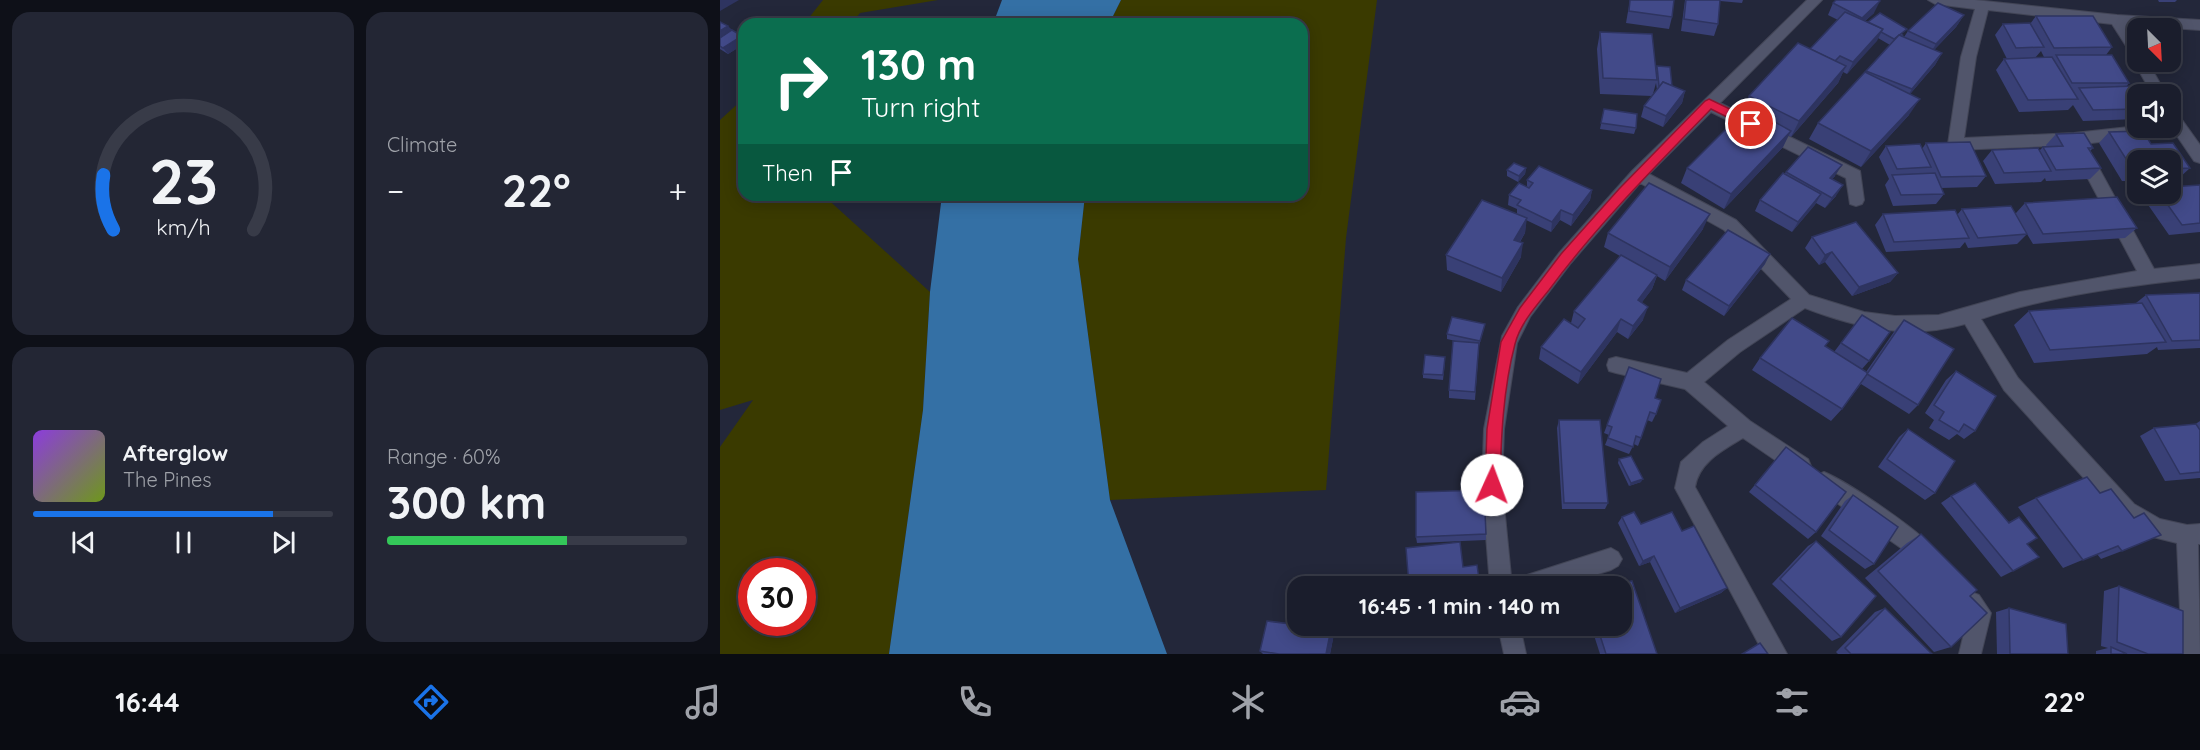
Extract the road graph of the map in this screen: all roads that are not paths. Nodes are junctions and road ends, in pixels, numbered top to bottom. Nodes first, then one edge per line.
1 (1815, 0) edge
2 (1935, 0) edge
3 (1983, 6) junction
4 (2117, 20) junction
5 (2200, 25) edge
6 (2127, 37) edge
7 (1709, 104) junction
8 (2184, 130) edge
9 (2074, 139) junction
10 (2200, 157) edge
11 (1638, 176) junction
12 (1856, 200) dead end
13 (2200, 271) edge
14 (2150, 276) junction
15 (1803, 300) junction
16 (1968, 314) junction
17 (1616, 365) dead end
18 (1690, 382) junction
19 (1743, 427) junction
20 (2194, 534) edge
21 (1611, 559) dead end
22 (1945, 574) edge
23 (1500, 576) edge
24 (1558, 576) edge
25 (1959, 590) edge
26 (1511, 636) edge
27 (1515, 654) edge
28 (1776, 654) edge
29 (1970, 654) edge
30 (2193, 654) edge

1 - 7 street
2 - 3 street
3 - 4 street
3 - 9 street
4 - 5 street
4 - 6 street
7 - 11 street
7 - 12 street
8 - 9 street
8 - 10 street
9 - 14 street
11 - 15 street
11 - 23 street
13 - 14 street
14 - 16 street
15 - 16 street
15 - 18 street
16 - 20 street
17 - 18 street
18 - 19 street
19 - 22 street
19 - 28 street
20 - 30 street
21 - 24 street
25 - 29 street
26 - 27 street

